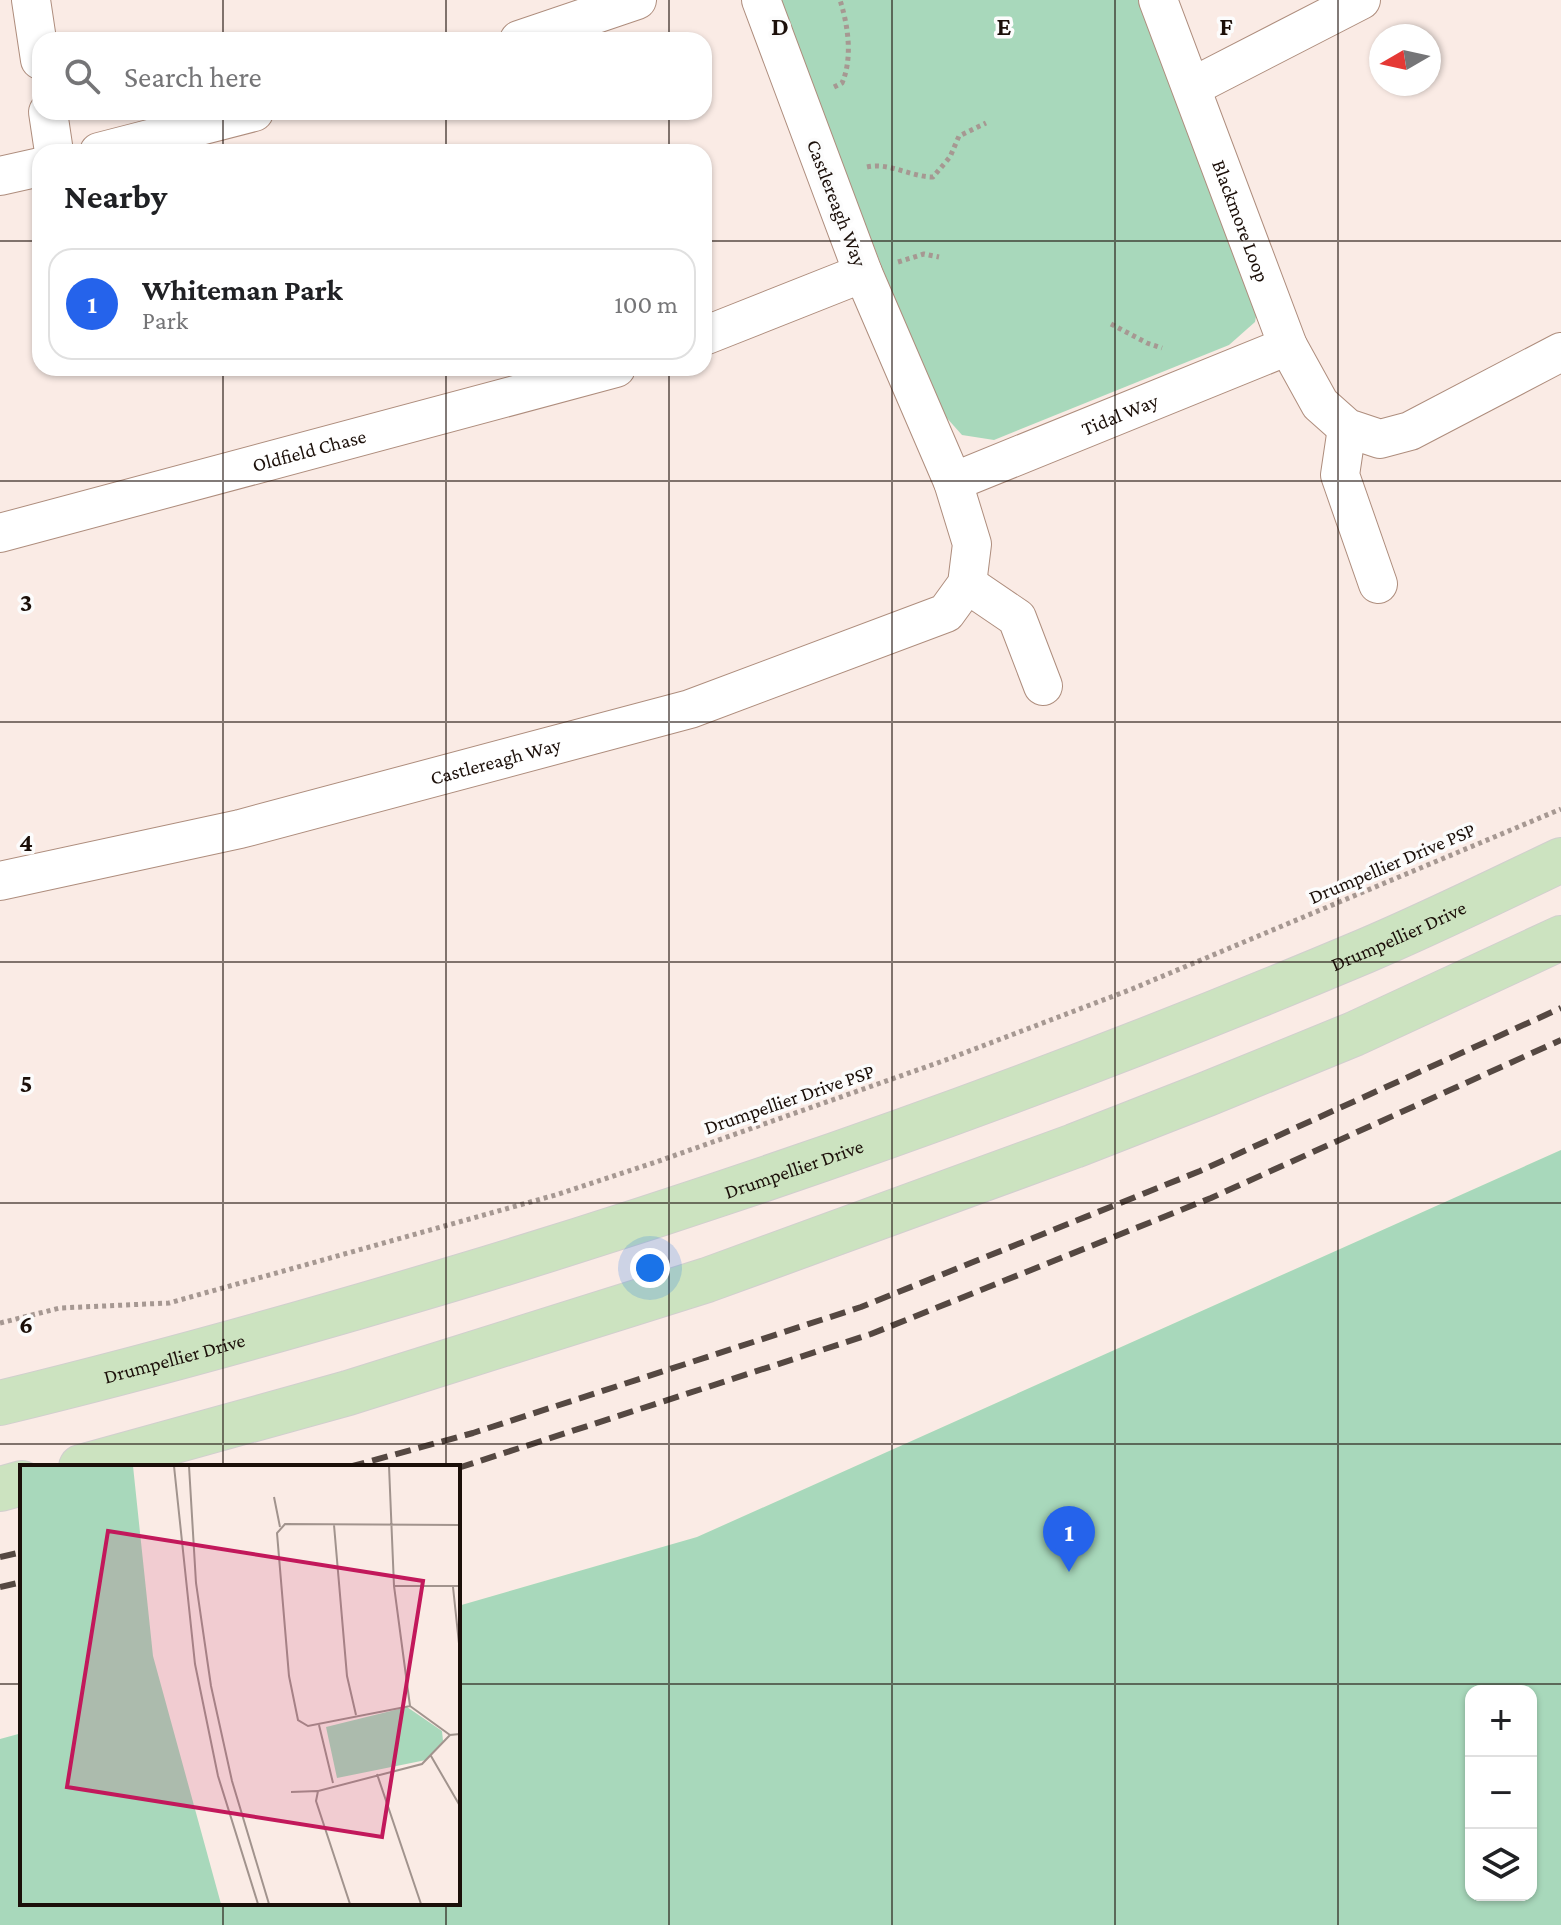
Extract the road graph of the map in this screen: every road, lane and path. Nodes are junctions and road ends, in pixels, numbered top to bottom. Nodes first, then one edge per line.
1 (31, 0) edge
2 (637, 0) edge
3 (761, 0) edge
4 (840, 0) edge
5 (1158, 0) edge
6 (1361, 0) edge
7 (36, 32) edge
8 (543, 32) edge
9 (834, 87) dead end
10 (1192, 87) junction
11 (49, 120) edge
12 (223, 120) edge
13 (986, 123) dead end
14 (53, 144) edge
15 (130, 144) edge
16 (867, 167) dead end
17 (32, 169) edge
18 (0, 176) edge
19 (939, 257) dead end
20 (878, 268) junction
21 (1111, 324) dead end
22 (712, 333) edge
23 (1288, 346) junction
24 (1162, 348) dead end
25 (1561, 352) edge
26 (586, 376) edge
27 (1347, 428) junction
28 (953, 482) junction
29 (0, 533) edge
30 (967, 584) junction
31 (1378, 584) dead end
32 (1043, 686) dead end
33 (1561, 809) edge
34 (1561, 860) edge
35 (0, 881) edge
36 (1561, 938) edge
37 (0, 1323) edge
38 (0, 1403) edge
39 (88, 1465) edge
40 (20, 1484) edge
41 (0, 1489) edge

1 - 7 street
2 - 8 street
3 - 20 street, Castlereagh Way
4 - 9 path
5 - 10 street, Blackmore Loop
6 - 10 street
10 - 23 street, Blackmore Loop
11 - 14 street
12 - 15 street
13 - 16 path
17 - 18 street
19 - 20 path
20 - 22 street
20 - 28 street, Castlereagh Way
21 - 24 path
23 - 27 street, Blackmore Loop
23 - 28 street, Tidal Way
25 - 27 street, Blackmore Loop
26 - 29 street, Oldfield Chase
27 - 31 street
28 - 30 street, Castlereagh Way
30 - 32 street
30 - 35 street, Castlereagh Way
33 - 37 path, Drumpellier Drive PSP
34 - 38 main road, Drumpellier Drive
36 - 39 main road
40 - 41 main road

